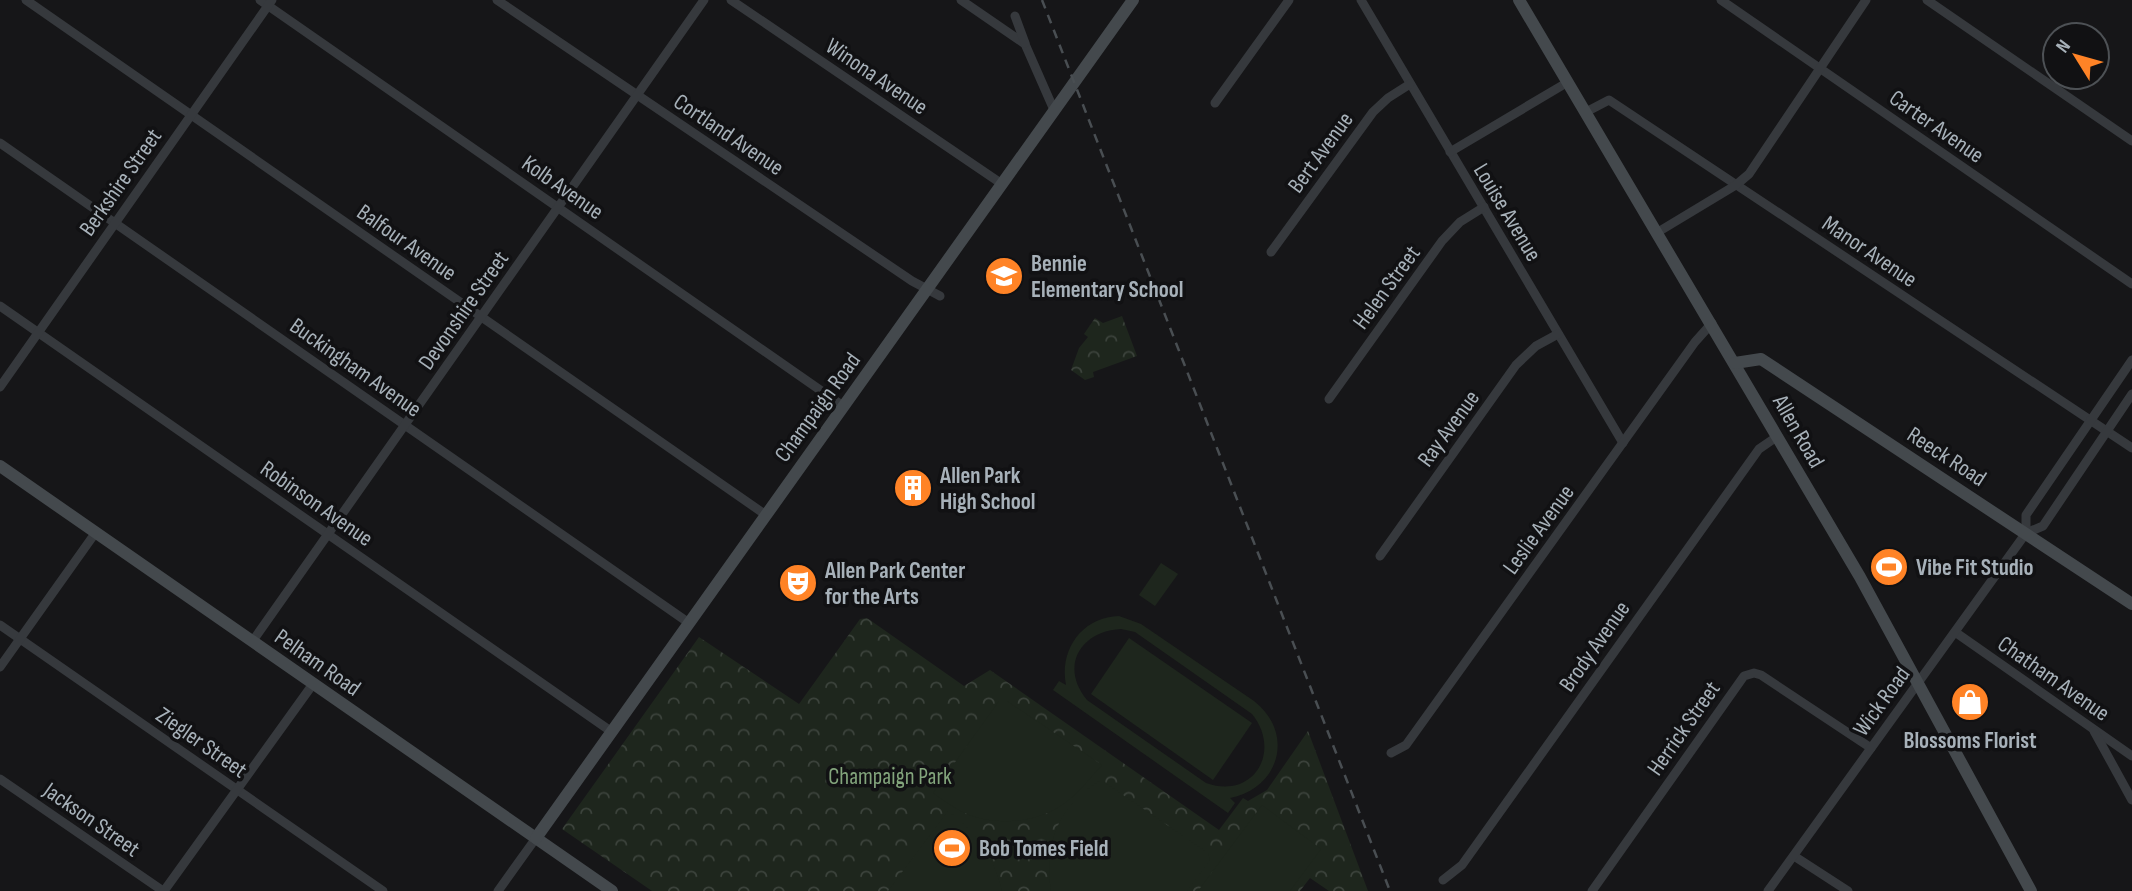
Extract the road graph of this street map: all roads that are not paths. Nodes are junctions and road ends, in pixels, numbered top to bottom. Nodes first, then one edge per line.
1 (26, 0) edge
2 (497, 0) edge
3 (704, 0) edge
4 (731, 0) edge
5 (961, 0) edge
6 (1133, 0) edge
7 (1289, 0) edge
8 (1361, 0) edge
9 (1519, 0) edge
10 (1721, 0) edge
11 (1866, 0) edge
12 (1927, 0) edge
13 (267, 2) edge
14 (1015, 16) dead end
15 (1026, 44) junction
16 (1819, 68) junction
17 (1568, 82) junction
18 (1410, 84) junction
19 (637, 95) junction
20 (1215, 103) dead end
21 (1054, 110) junction
22 (1586, 112) junction
23 (192, 115) junction
24 (2132, 141) edge
25 (0, 143) edge
26 (1450, 152) junction
27 (1002, 184) junction
28 (1736, 185) junction
29 (558, 207) junction
30 (1484, 207) junction
31 (116, 223) junction
32 (1658, 232) junction
33 (1271, 252) dead end
34 (2132, 284) edge
35 (927, 289) junction
36 (940, 296) dead end
37 (0, 306) edge
38 (481, 317) junction
39 (1712, 323) junction
40 (38, 333) junction
41 (1558, 334) junction
42 (2132, 360) edge
43 (1735, 363) junction
44 (0, 387) edge
45 (2132, 394) edge
46 (1329, 399) dead end
47 (843, 407) junction
48 (2090, 420) junction
49 (405, 425) junction
50 (2106, 431) junction
51 (1778, 436) junction
52 (1623, 443) junction
53 (2132, 448) edge
54 (0, 466) edge
55 (766, 515) junction
56 (96, 533) junction
57 (2026, 533) junction
58 (327, 534) junction
59 (1380, 556) dead end
60 (2132, 604) edge
61 (689, 623) junction
62 (0, 625) edge
63 (1955, 632) junction
64 (20, 639) junction
65 (252, 642) junction
66 (0, 667) edge
67 (1918, 683) junction
68 (313, 684) junction
69 (2093, 729) junction
70 (612, 732) junction
71 (1871, 748) junction
72 (1391, 753) dead end
73 (2132, 756) edge
74 (0, 779) edge
75 (237, 790) junction
76 (2132, 800) edge
77 (537, 838) junction
78 (1794, 856) junction
79 (1443, 880) dead end
80 (164, 891) edge
81 (383, 891) edge
82 (498, 891) edge
83 (612, 891) edge
84 (1592, 891) edge
85 (1768, 891) edge
86 (1848, 891) edge
87 (2031, 891) edge

1 - 23 street, Balfour Avenue
2 - 19 street, Cortland Avenue
3 - 19 street, Devonshire Street
4 - 27 street, Winona Avenue
5 - 15 street
6 - 21 main road, Champaign Road
7 - 20 street
8 - 18 street, Louise Avenue
9 - 17 main road, Allen Road
10 - 16 street, Carter Avenue
11 - 16 street
12 - 24 street
13 - 23 street, Berkshire Street
13 - 29 street, Kolb Avenue
14 - 15 street
15 - 21 street
16 - 28 street
16 - 34 street, Carter Avenue
17 - 22 main road, Allen Road
17 - 26 street
18 - 26 street, Louise Avenue
18 - 33 street, Bert Avenue
19 - 29 street, Devonshire Street
19 - 35 street, Cortland Avenue
21 - 27 main road, Champaign Road
22 - 28 street, Manor Avenue
22 - 32 main road, Allen Road
23 - 31 street, Berkshire Street
23 - 38 street, Balfour Avenue
25 - 31 street, Buckingham Avenue
26 - 30 street, Louise Avenue
27 - 35 main road, Champaign Road
28 - 32 street
28 - 48 street, Manor Avenue
29 - 38 street, Devonshire Street
29 - 47 street, Kolb Avenue
30 - 41 street, Louise Avenue
30 - 46 street, Helen Street
31 - 40 street, Berkshire Street
31 - 49 street, Buckingham Avenue
32 - 39 main road, Allen Road
35 - 36 street, Cortland Avenue
35 - 47 main road, Champaign Road
37 - 40 street, Robinson Avenue
38 - 49 street, Devonshire Street
38 - 55 street, Balfour Avenue
39 - 43 main road, Allen Road
39 - 52 street, Leslie Avenue
40 - 44 street, Berkshire Street
40 - 58 street, Robinson Avenue
41 - 52 street, Louise Avenue
41 - 59 street, Ray Avenue
42 - 48 street, Wick Road
43 - 51 main road, Allen Road
43 - 57 main road, Reeck Road
45 - 50 street, Wick Road
47 - 55 main road, Champaign Road
48 - 50 street, Manor Avenue
48 - 57 street, Wick Road
49 - 58 street, Devonshire Street
49 - 61 street, Buckingham Avenue
50 - 53 street, Manor Avenue
50 - 57 street, Wick Road
51 - 67 main road, Allen Road
51 - 79 street, Brody Avenue
52 - 72 street, Leslie Avenue
54 - 56 main road, Pelham Road
55 - 61 main road, Champaign Road
56 - 64 street
56 - 65 main road, Pelham Road
57 - 60 main road, Reeck Road
57 - 63 street, Wick Road
58 - 65 street, Devonshire Street
58 - 70 street, Robinson Avenue
61 - 70 main road, Champaign Road
62 - 64 street, Ziegler Street
63 - 67 street, Wick Road
63 - 69 street, Chatham Avenue
64 - 66 street
64 - 75 street, Ziegler Street
65 - 68 main road, Pelham Road
67 - 71 street, Wick Road
67 - 87 main road, Allen Road
68 - 75 street
68 - 77 main road, Pelham Road
69 - 73 street, Chatham Avenue
69 - 76 street
70 - 77 main road, Champaign Road
71 - 78 street, Wick Road
71 - 84 street, Herrick Street
74 - 80 street, Jackson Street
75 - 80 street
75 - 81 street, Ziegler Street
77 - 82 street
77 - 83 main road, Pelham Road
78 - 85 street, Wick Road
78 - 86 street

